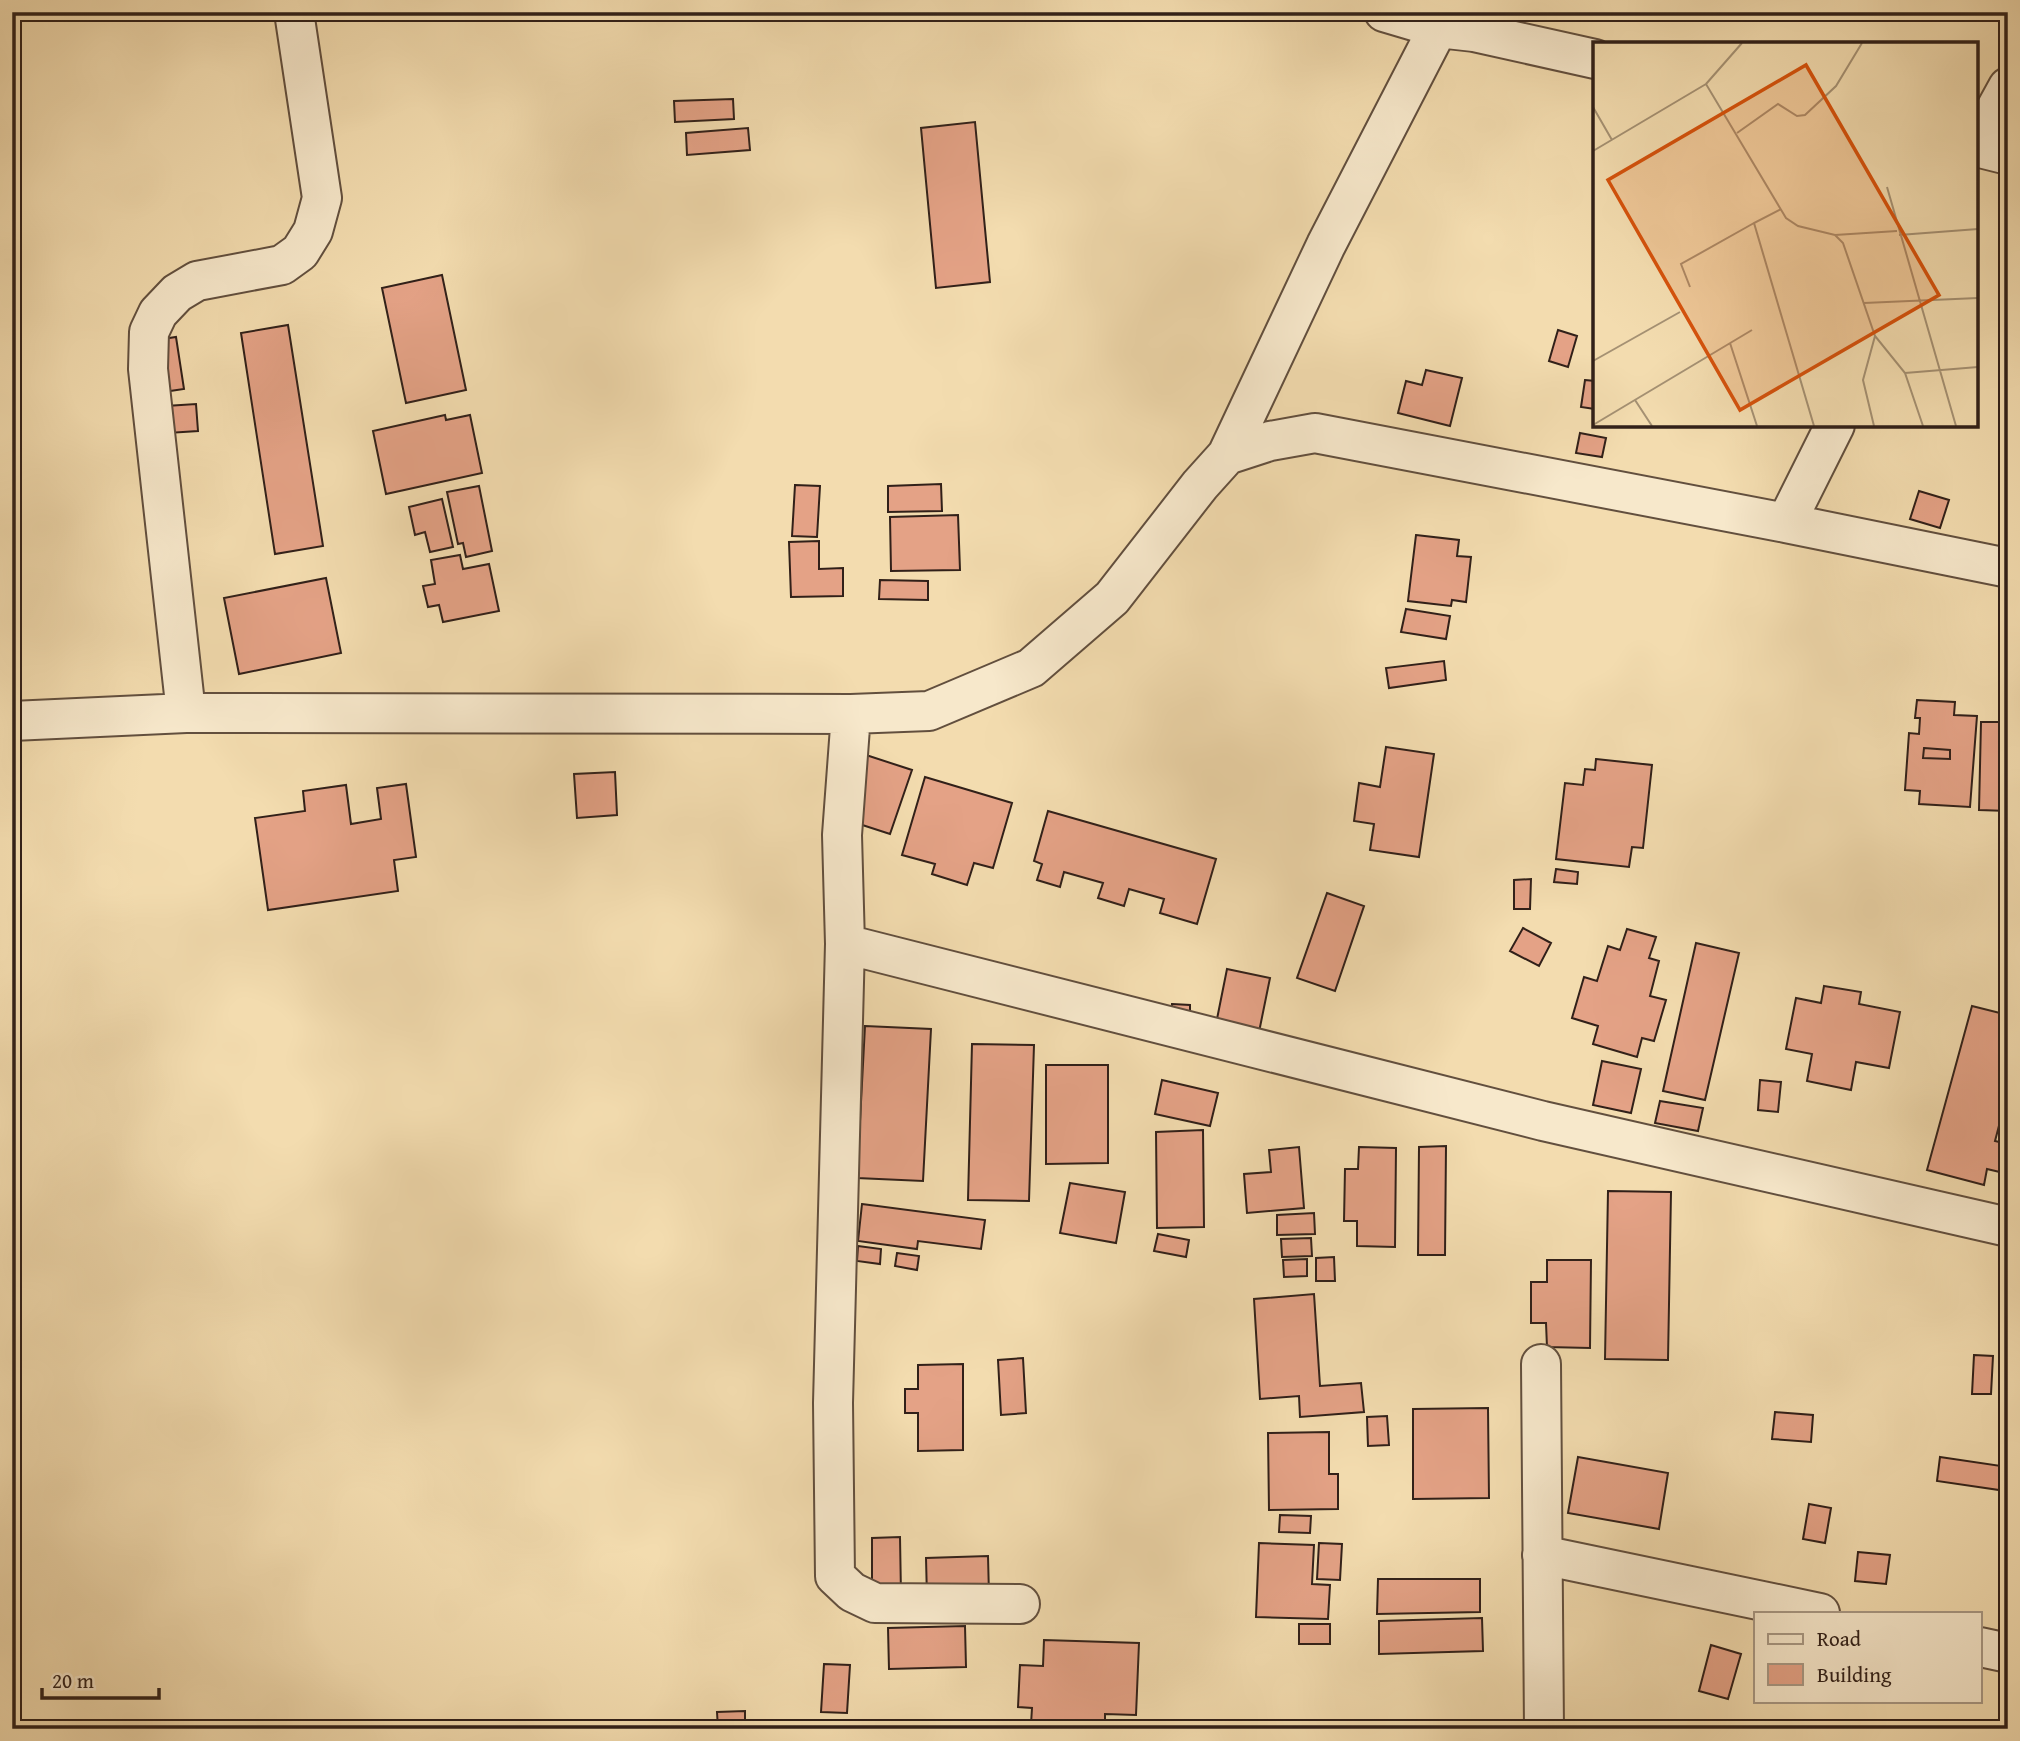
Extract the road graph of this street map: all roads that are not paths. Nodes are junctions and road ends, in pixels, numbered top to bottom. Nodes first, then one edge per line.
1 (294, 12) edge
2 (1384, 12) edge
3 (1465, 24) edge
4 (1593, 58) edge
5 (2008, 87) edge
6 (1978, 142) edge
7 (1978, 147) edge
8 (2008, 155) edge
9 (1834, 427) edge
10 (1227, 455) junction
11 (1786, 523) junction
12 (2008, 568) edge
13 (186, 713) junction
14 (851, 714) junction
15 (12, 721) edge
16 (845, 944) junction
17 (2008, 1227) edge
18 (1541, 1364) dead end
19 (1542, 1555) junction
20 (1020, 1604) dead end
21 (1815, 1612) edge
22 (1982, 1647) edge
23 (2008, 1653) edge
24 (1544, 1729) edge

1 - 13 street
2 - 3 street
3 - 4 street
3 - 10 street
5 - 6 street
7 - 8 street
9 - 11 street
10 - 11 street
10 - 14 street
11 - 12 street
13 - 14 street
13 - 15 street
14 - 16 street
16 - 17 street
16 - 20 street
18 - 19 street
19 - 21 street
19 - 24 street
22 - 23 street

